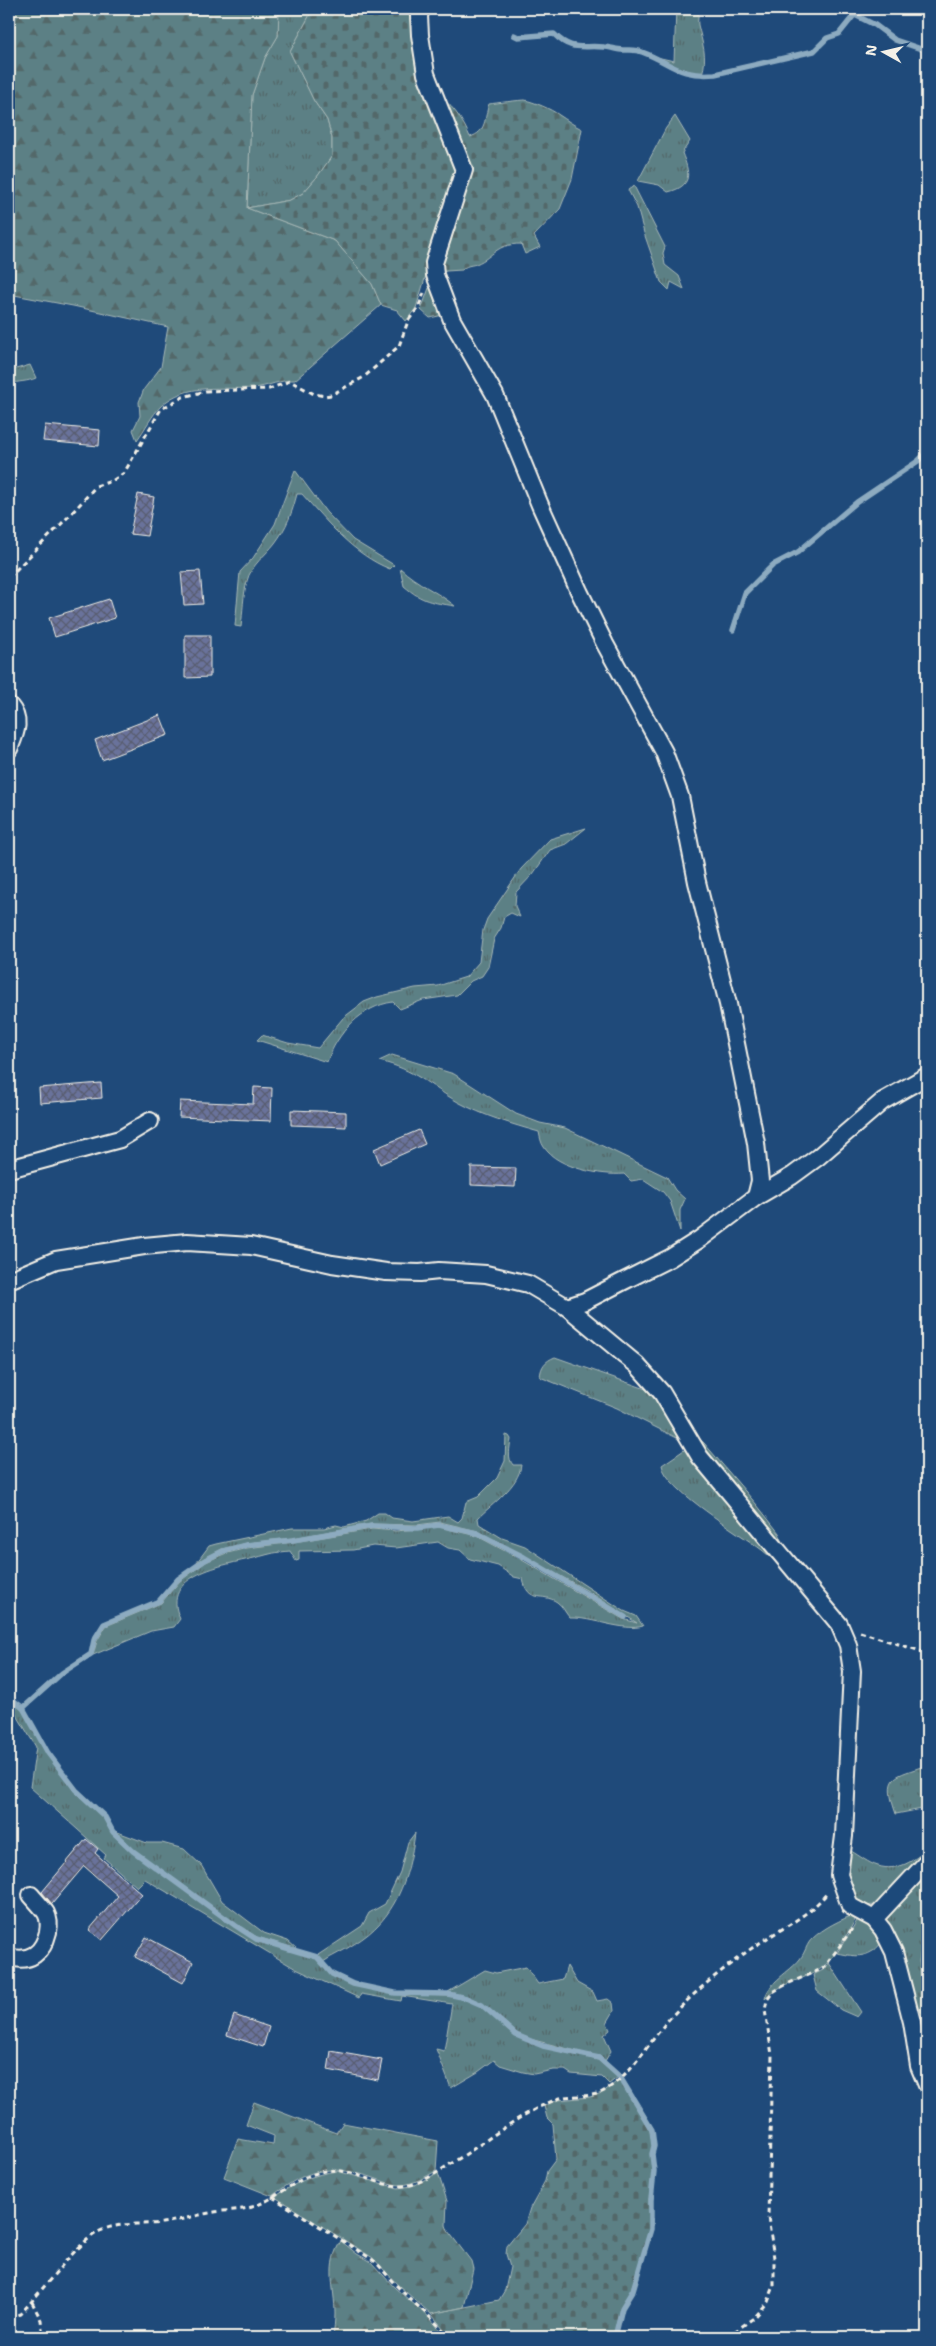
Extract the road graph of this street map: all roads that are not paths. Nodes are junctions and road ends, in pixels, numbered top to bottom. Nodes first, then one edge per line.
1 (422, 9) edge
2 (9, 705) edge
3 (9, 749) edge
4 (927, 1076) edge
5 (150, 1121) dead end
6 (9, 1169) edge
7 (756, 1197) junction
8 (9, 1280) edge
9 (567, 1306) junction
10 (927, 1862) edge
11 (31, 1895) dead end
12 (867, 1916) junction
13 (9, 1957) edge
14 (927, 2085) edge

1 - 7 street
2 - 3 street
4 - 7 street
5 - 6 street
7 - 9 street
8 - 9 street
9 - 12 street
10 - 12 street
11 - 13 street
12 - 14 street

